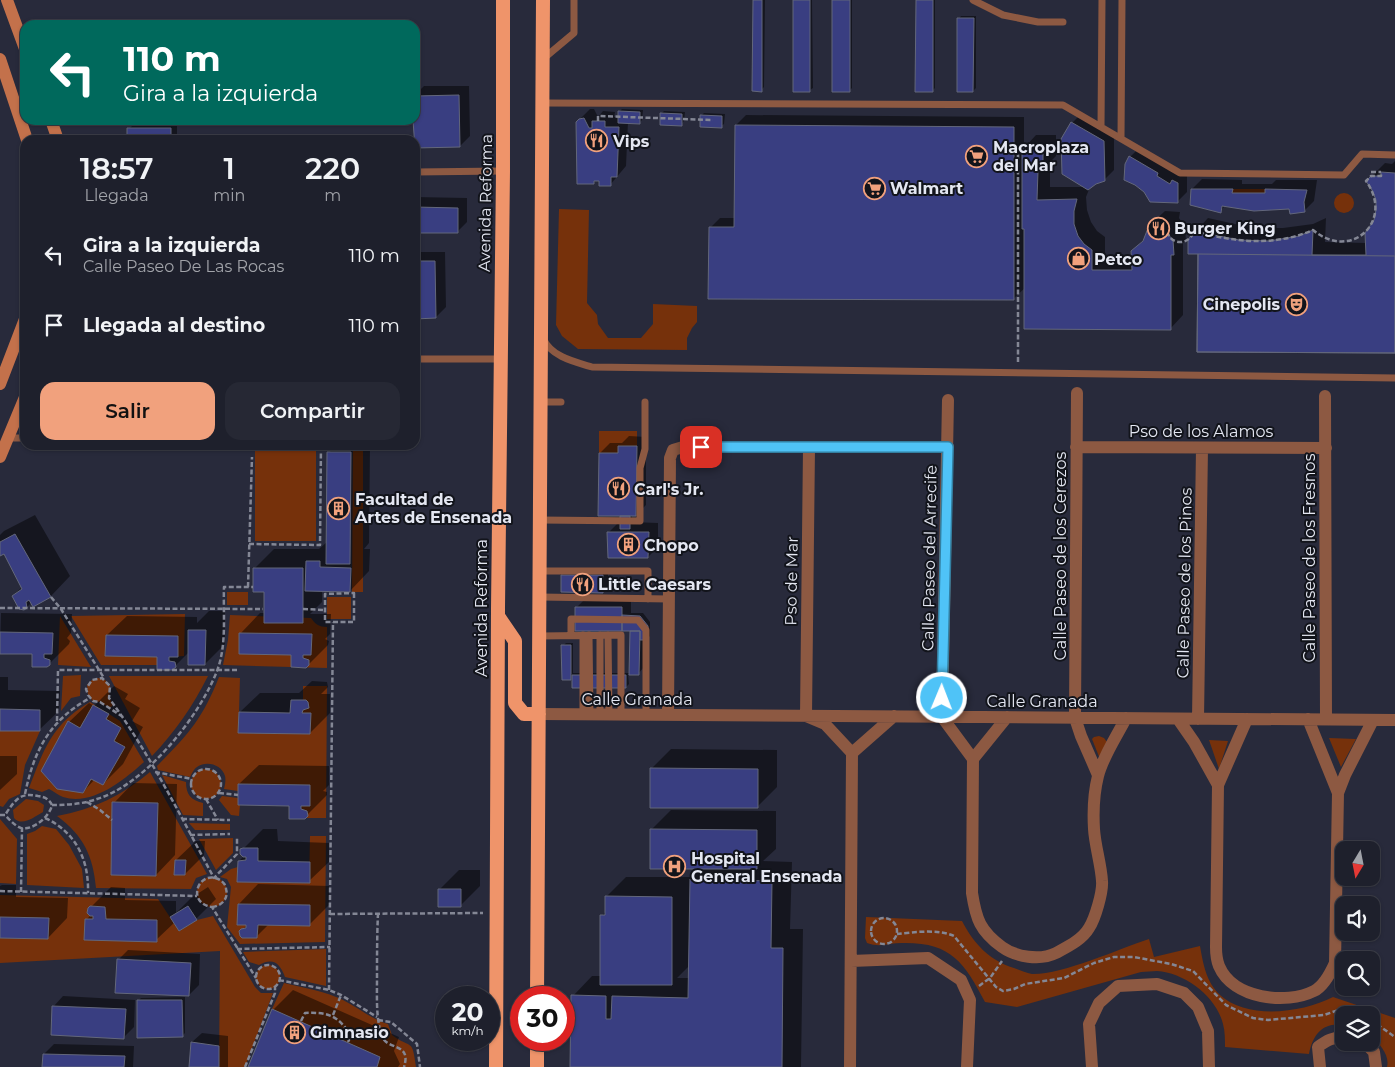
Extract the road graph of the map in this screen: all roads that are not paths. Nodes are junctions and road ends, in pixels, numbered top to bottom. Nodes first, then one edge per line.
1 (7, 0) edge
2 (503, 0) edge
3 (543, 0) edge
4 (574, 0) edge
5 (973, 0) edge
6 (1102, 0) edge
7 (1122, 0) edge
8 (1063, 22) dead end
9 (20, 35) edge
10 (0, 59) edge
11 (542, 59) junction
12 (542, 103) junction
13 (20, 119) edge
14 (1101, 127) junction
15 (1121, 138) junction
16 (1395, 154) edge
17 (503, 171) junction
18 (420, 172) edge
19 (541, 313) junction
20 (20, 332) edge
21 (420, 358) edge
22 (500, 358) junction
23 (1395, 378) edge
24 (0, 384) edge
25 (1077, 393) dead end
26 (1326, 396) dead end
27 (948, 400) dead end
28 (541, 402) junction
29 (561, 402) dead end
30 (645, 402) dead end
31 (20, 409) edge
32 (8, 438) junction
33 (20, 438) edge
34 (808, 447) junction
35 (948, 447) junction
36 (1076, 447) junction
37 (1202, 448) junction
38 (1326, 448) junction
39 (0, 457) edge
40 (540, 520) junction
41 (540, 571) junction
42 (540, 597) junction
43 (648, 599) junction
44 (669, 599) junction
45 (498, 616) junction
46 (595, 635) junction
47 (540, 636) junction
48 (539, 714) junction
49 (601, 715) junction
50 (646, 715) junction
51 (668, 715) junction
52 (806, 716) junction
53 (894, 716) junction
54 (942, 717) junction
55 (1007, 717) junction
56 (1075, 718) junction
57 (1126, 718) junction
58 (1178, 718) junction
59 (1198, 719) junction
60 (1247, 719) junction
61 (1308, 719) junction
62 (1326, 720) junction
63 (1373, 720) junction
64 (1395, 720) edge
65 (852, 753) junction
66 (973, 760) junction
67 (1098, 775) junction
68 (1218, 786) junction
69 (1338, 793) junction
70 (851, 962) junction
71 (537, 986) edge
72 (1335, 1037) edge
73 (537, 1051) edge
74 (1373, 1051) edge
75 (496, 1067) edge
76 (537, 1067) edge
77 (850, 1067) edge
78 (967, 1067) edge
79 (1092, 1067) edge
80 (1209, 1067) edge
81 (1320, 1067) edge
82 (1376, 1067) edge

1 - 9 main road
2 - 17 highway, Avenida Reforma
3 - 11 highway
4 - 11 lane
5 - 8 lane
6 - 14 lane
7 - 15 lane
10 - 13 main road
11 - 12 highway
12 - 14 lane
12 - 19 highway
14 - 15 lane
15 - 16 lane
17 - 18 lane
17 - 22 highway, Avenida Reforma
19 - 23 lane
19 - 28 highway
20 - 24 main road
21 - 22 lane
22 - 45 highway, Avenida Reforma
25 - 36 street, Calle Paseo de los Cerezos
26 - 38 street, Calle Paseo de los Fresnos
27 - 35 street, Calle Paseo del Arrecife
28 - 29 lane
28 - 40 highway
30 - 40 lane
31 - 32 main road
32 - 33 lane
32 - 39 main road
34 - 35 street
34 - 44 street
34 - 52 street, Pso de Mar
35 - 54 street, Calle Paseo del Arrecife
36 - 37 street, Pso de los Alamos
36 - 56 street, Calle Paseo de los Cerezos
37 - 38 street, Pso de los Alamos
37 - 59 street, Calle Paseo de los Pinos
38 - 62 street, Calle Paseo de los Fresnos
40 - 41 highway
41 - 42 highway
41 - 43 lane
42 - 43 lane
42 - 47 highway
43 - 44 lane
44 - 51 street
45 - 48 highway
45 - 75 highway, Avenida Reforma
46 - 47 lane
46 - 49 lane
46 - 49 lane
46 - 49 lane
46 - 49 lane
46 - 50 lane
47 - 48 highway
48 - 49 street, Calle Granada
48 - 71 highway
49 - 50 street, Calle Granada
50 - 51 street, Calle Granada
51 - 52 street, Calle Granada
52 - 53 street, Calle Granada
52 - 65 street
53 - 54 street, Calle Granada
53 - 65 street
54 - 55 street, Calle Granada
54 - 66 street
55 - 56 street, Calle Granada
55 - 66 street
56 - 57 street, Calle Granada
56 - 67 street
57 - 58 street, Calle Granada
57 - 67 street
58 - 59 street, Calle Granada
58 - 68 street
59 - 60 street, Calle Granada
60 - 61 street, Calle Granada
60 - 68 street
61 - 62 street, Calle Granada
61 - 69 street
62 - 63 street, Calle Granada
63 - 64 street, Calle Granada
63 - 69 street
65 - 70 street
66 - 67 street
68 - 69 street
70 - 77 street
70 - 78 street
72 - 81 street
73 - 76 highway
74 - 82 street
79 - 80 street

